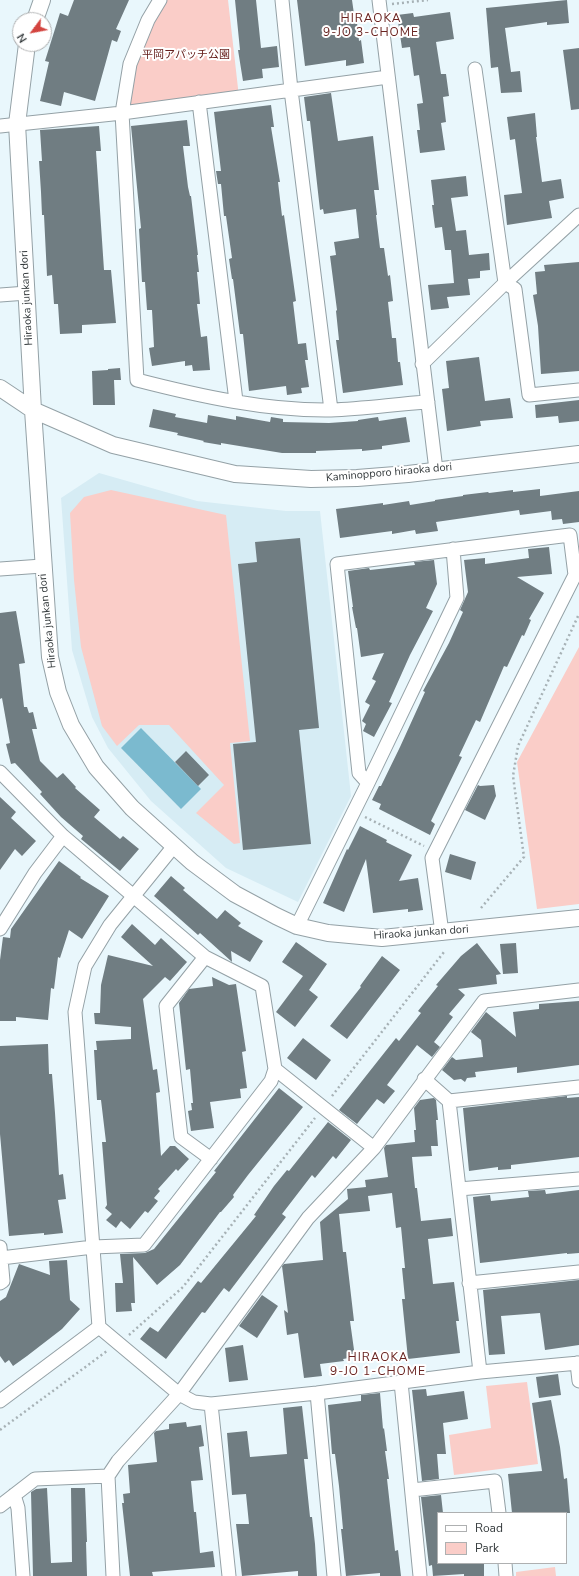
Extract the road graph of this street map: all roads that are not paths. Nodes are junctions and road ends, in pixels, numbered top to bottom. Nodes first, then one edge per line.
1 (42, 0) edge
2 (160, 0) edge
3 (282, 0) edge
4 (380, 3) edge
5 (38, 12) edge
6 (27, 52) edge
7 (476, 69) dead end
8 (388, 77) junction
9 (291, 90) junction
10 (199, 102) junction
11 (122, 113) junction
12 (17, 124) junction
13 (0, 126) edge
14 (579, 214) edge
15 (505, 283) junction
16 (27, 293) junction
17 (0, 295) edge
18 (422, 364) junction
19 (0, 388) edge
20 (579, 390) edge
21 (236, 401) junction
22 (428, 402) junction
23 (33, 410) junction
24 (331, 410) junction
25 (579, 454) edge
26 (436, 470) junction
27 (452, 549) junction
28 (42, 566) junction
29 (0, 569) edge
30 (0, 772) edge
31 (368, 783) junction
32 (63, 836) junction
33 (174, 846) junction
34 (134, 896) junction
35 (579, 918) edge
36 (297, 926) junction
37 (0, 929) edge
38 (442, 933) junction
39 (205, 957) junction
40 (579, 990) edge
41 (274, 1069) junction
42 (424, 1079) junction
43 (579, 1087) edge
44 (450, 1101) junction
45 (374, 1148) junction
46 (211, 1159) junction
47 (579, 1179) edge
48 (459, 1189) junction
49 (93, 1247) junction
50 (0, 1253) edge
51 (579, 1272) edge
52 (0, 1283) edge
53 (469, 1283) junction
54 (99, 1327) junction
55 (578, 1363) edge
56 (480, 1372) junction
57 (579, 1381) edge
58 (401, 1382) junction
59 (317, 1393) junction
60 (179, 1394) junction
61 (0, 1401) edge
62 (211, 1404) junction
63 (108, 1476) junction
64 (412, 1490) junction
65 (14, 1495) junction
66 (0, 1506) edge
67 (499, 1512) edge
68 (505, 1564) edge
69 (23, 1576) edge
70 (113, 1576) edge
71 (229, 1576) edge
72 (334, 1576) edge
73 (420, 1576) edge
74 (506, 1576) edge

1 - 5 street
2 - 11 street
3 - 9 street
4 - 8 street
6 - 12 street, Hiraoka junkan dori
7 - 15 street
8 - 9 street
8 - 18 street
9 - 10 street
9 - 24 street
10 - 11 street
10 - 21 street
11 - 12 street
11 - 21 street
12 - 13 street
12 - 16 street, Hiraoka junkan dori
14 - 15 street
15 - 18 street
15 - 20 street
16 - 17 street
16 - 23 street, Hiraoka junkan dori
18 - 22 street
19 - 23 street, Kaminopporo hiraoka dori
21 - 24 street
22 - 24 street
22 - 26 street
23 - 26 street, Kaminopporo hiraoka dori
23 - 28 street, Hiraoka junkan dori
25 - 26 street, Kaminopporo hiraoka dori
27 - 31 street
27 - 31 street
27 - 38 street
28 - 29 street
28 - 33 street, Hiraoka junkan dori
30 - 32 street
31 - 36 street
32 - 34 street
32 - 37 street
33 - 34 street
33 - 36 street, Hiraoka junkan dori
34 - 39 street
34 - 49 street
35 - 38 street, Hiraoka junkan dori
36 - 38 street, Hiraoka junkan dori
39 - 41 street
39 - 46 street
40 - 42 street
41 - 45 street
41 - 46 street
42 - 44 street
42 - 45 street
43 - 44 street
44 - 48 street
45 - 60 street
46 - 49 street
47 - 48 street
48 - 53 street
49 - 50 street
49 - 54 street
50 - 52 street
51 - 53 street
53 - 56 street
54 - 60 street
54 - 61 street
55 - 56 street
55 - 57 street
56 - 58 street
58 - 59 street
58 - 64 street
59 - 62 street
59 - 72 street
60 - 62 street
60 - 63 street
62 - 71 street
63 - 65 street
63 - 70 street
64 - 67 street
64 - 73 street
65 - 66 street
65 - 69 street
68 - 74 street

